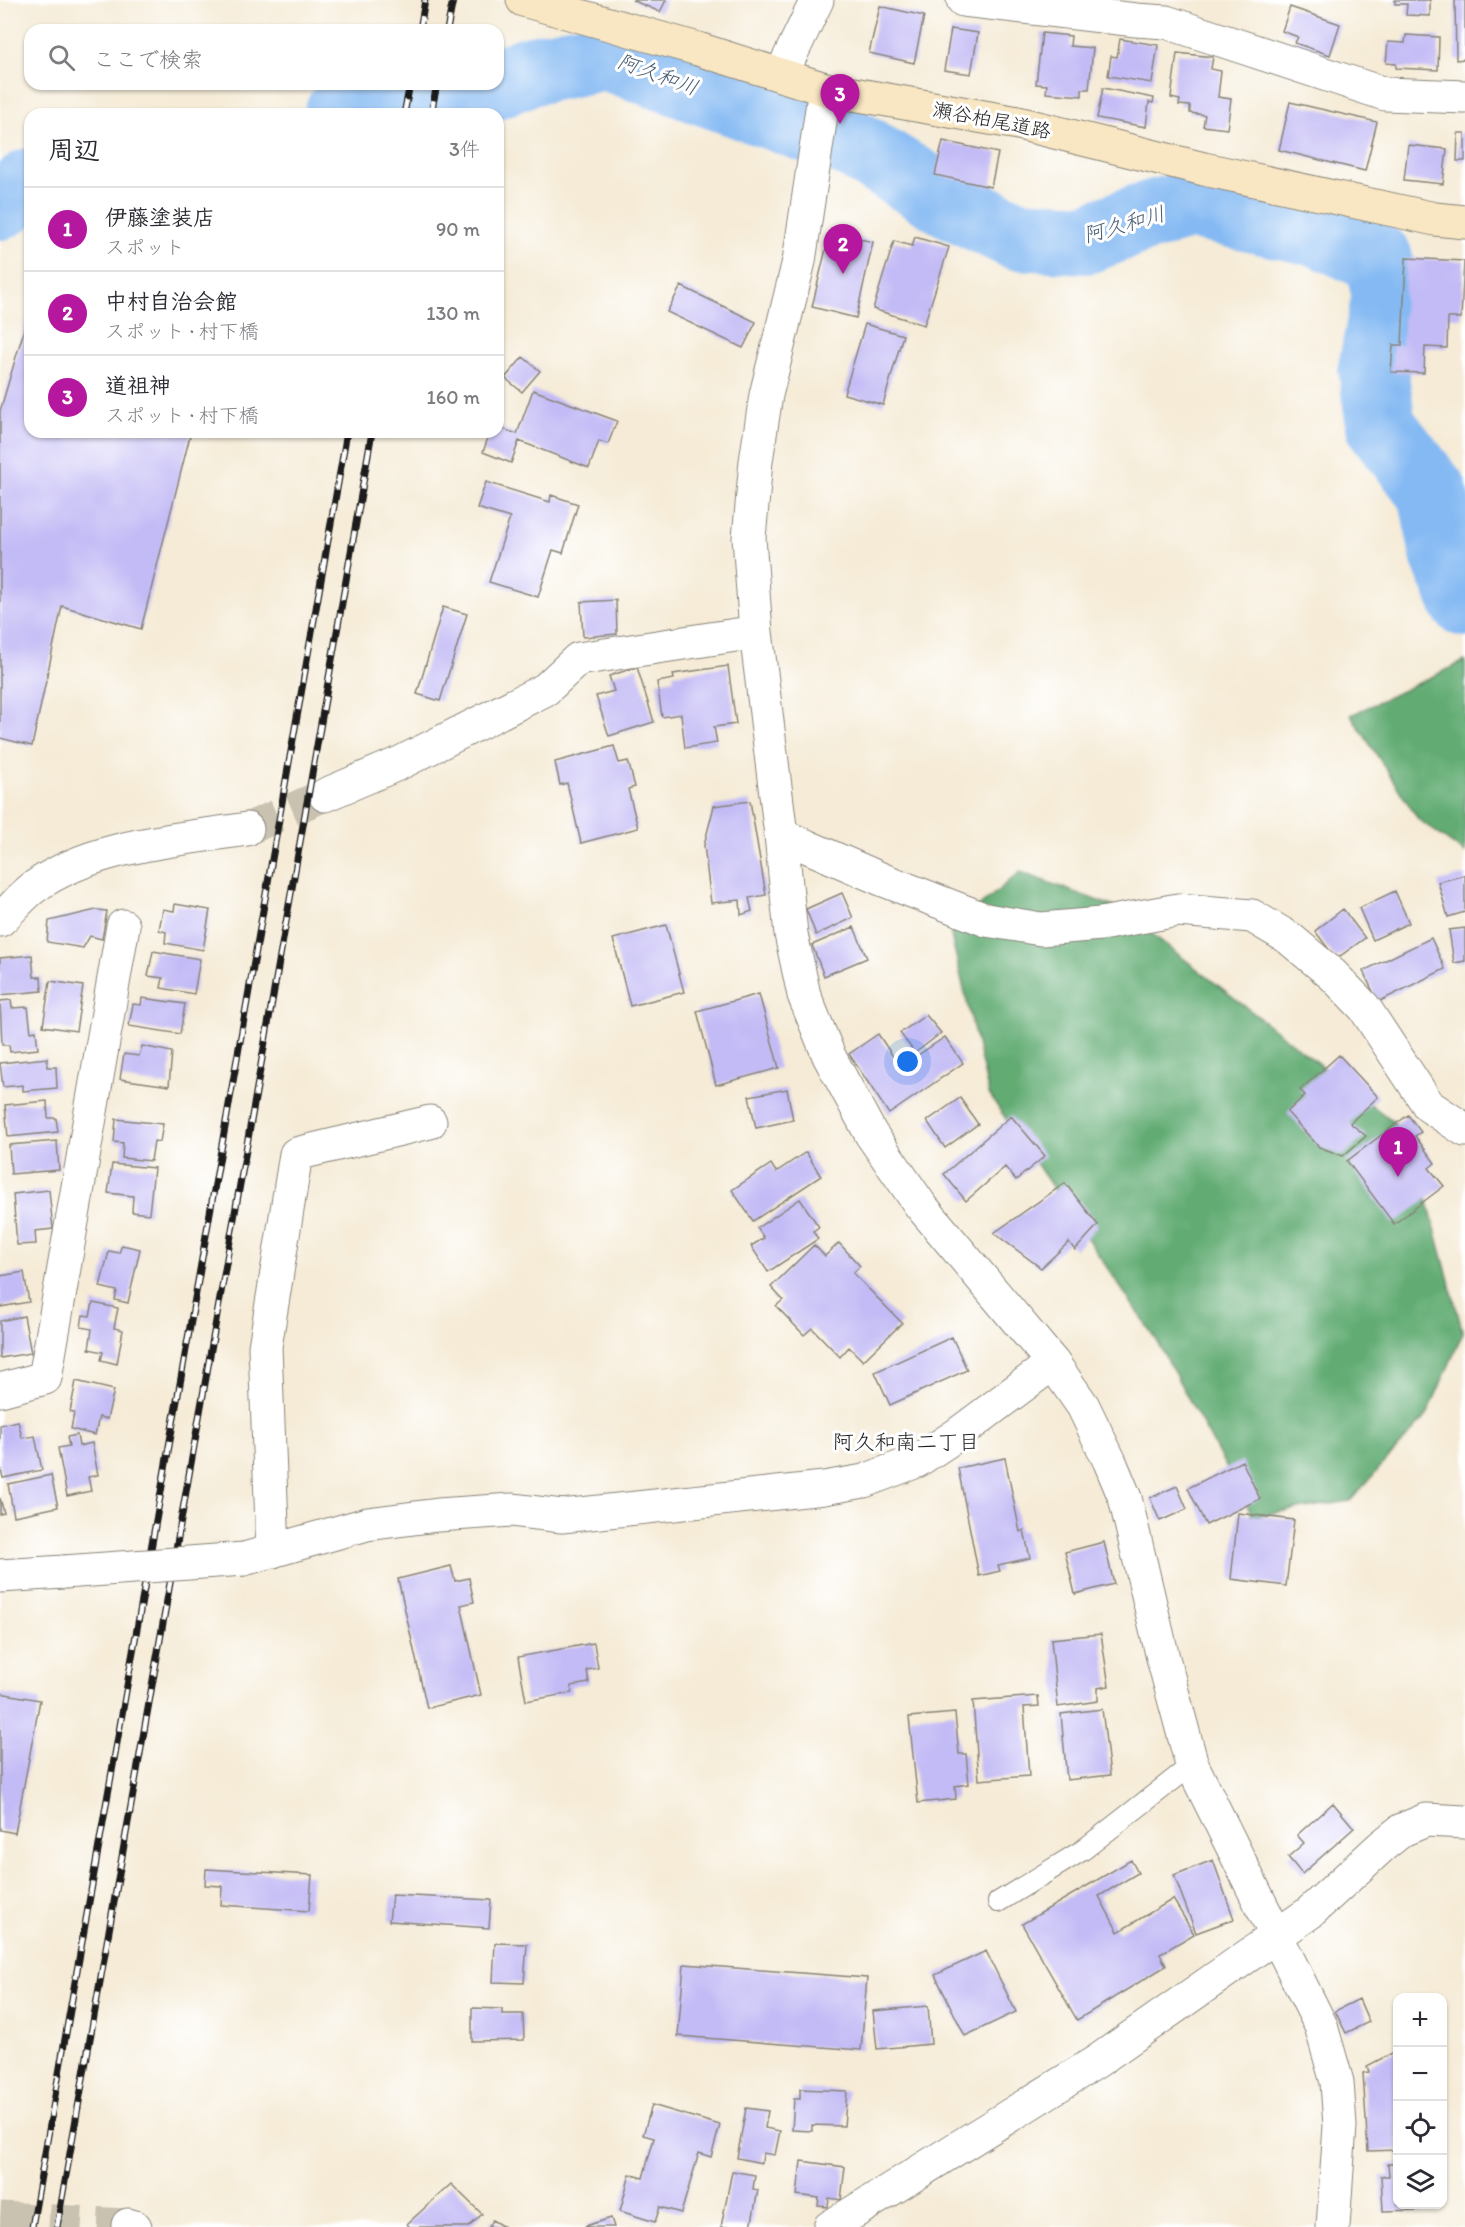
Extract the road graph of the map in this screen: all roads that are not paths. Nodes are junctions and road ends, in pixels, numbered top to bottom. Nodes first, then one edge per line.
1 (523, 0) edge
2 (818, 0) edge
3 (963, 0) edge
4 (568, 6) edge
5 (781, 75) junction
6 (1465, 97) edge
7 (823, 101) junction
8 (1465, 222) edge
9 (756, 632) junction
10 (326, 795) tunnel mouth
11 (247, 829) tunnel mouth
12 (781, 835) junction
13 (0, 920) edge
14 (123, 926) dead end
15 (430, 1122) dead end
16 (1465, 1130) edge
17 (1053, 1363) junction
18 (0, 1390) edge
19 (259, 1555) junction
20 (0, 1576) edge
21 (1192, 1765) junction
22 (1465, 1822) edge
23 (998, 1902) dead end
24 (1276, 1936) junction
25 (128, 2227) edge
26 (135, 2227) edge
27 (830, 2227) edge
28 (1333, 2227) edge

1 - 4 main road, 瀬谷柏尾道路
2 - 5 street
3 - 6 street
4 - 5 main road, 瀬谷柏尾道路
5 - 7 main road, 瀬谷柏尾道路
7 - 8 main road, 瀬谷柏尾道路
7 - 9 street
9 - 10 street
9 - 12 street
11 - 13 street
12 - 16 street
12 - 17 street
14 - 18 street
15 - 19 street
17 - 19 street
17 - 21 street
19 - 20 street, bridge
21 - 23 lane
21 - 24 street
22 - 24 street
24 - 27 street
24 - 28 street
25 - 26 street

